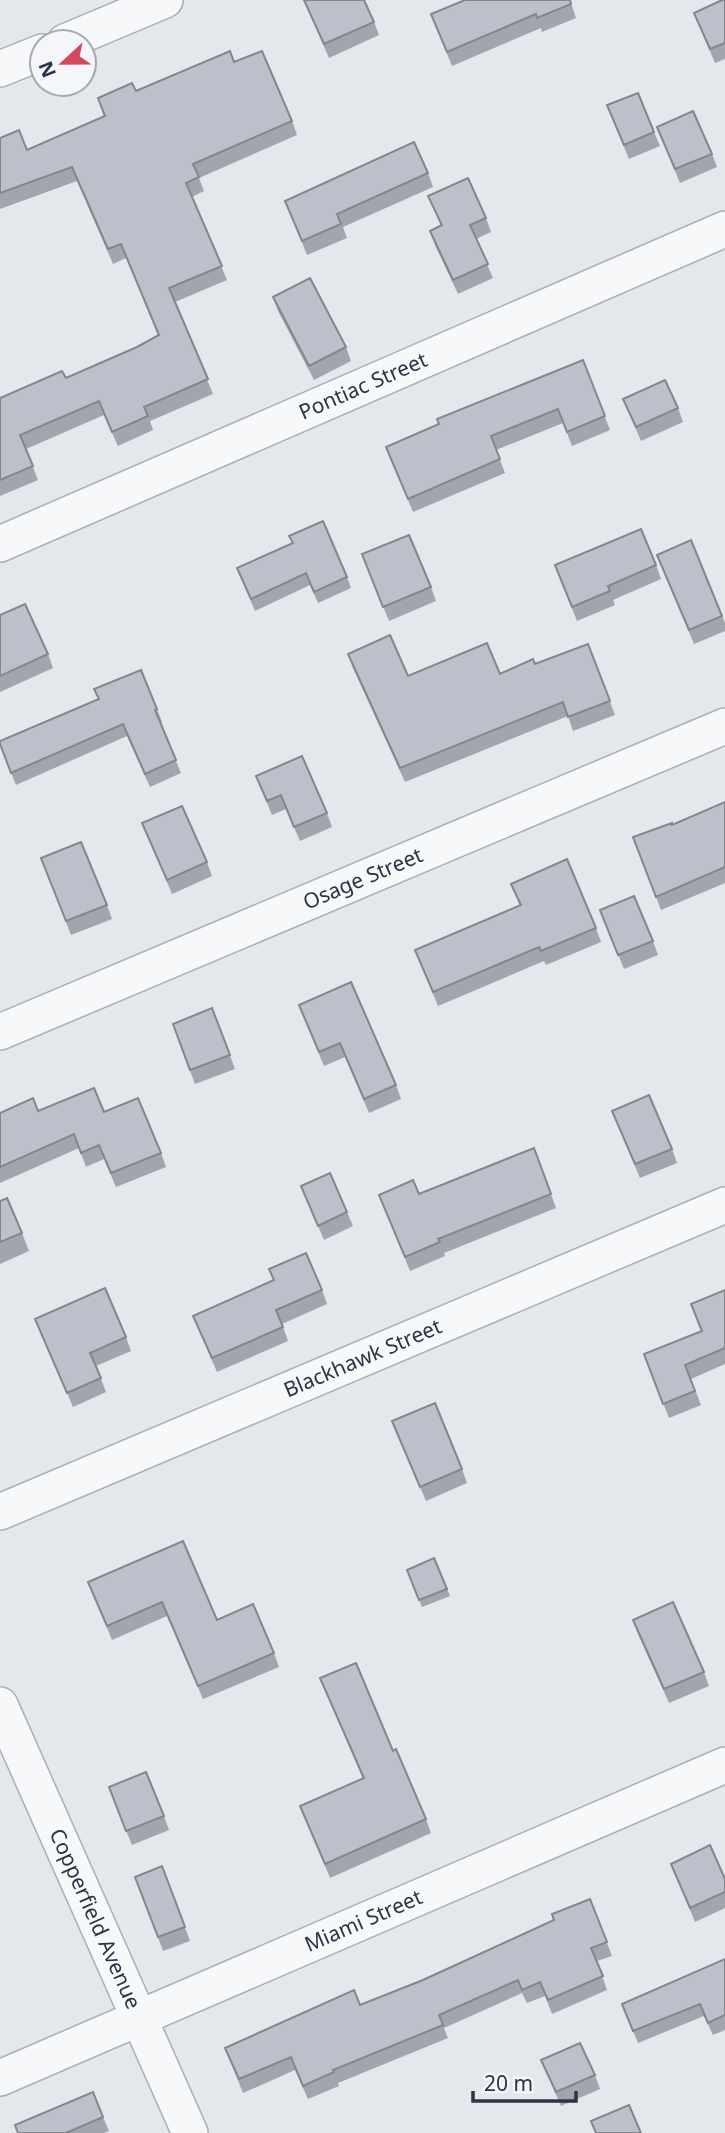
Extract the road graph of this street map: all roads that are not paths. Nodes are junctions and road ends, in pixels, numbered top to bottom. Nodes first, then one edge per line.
1 (165, 0) edge
2 (98, 28) edge
3 (28, 58) edge
4 (0, 69) edge
5 (725, 229) edge
6 (0, 544) edge
7 (725, 726) edge
8 (0, 1032) edge
9 (725, 1205) edge
10 (0, 1511) edge
11 (0, 1705) edge
12 (725, 1765) edge
13 (139, 2018) junction
14 (0, 2078) edge
15 (190, 2133) edge

1 - 2 street
3 - 4 street
5 - 6 street, Pontiac Street
7 - 8 street, Osage Street
9 - 10 street, Blackhawk Street
11 - 13 street, Copperfield Avenue
12 - 13 street, Miami Street
13 - 14 street, Miami Street
13 - 15 street, Copperfield Avenue

